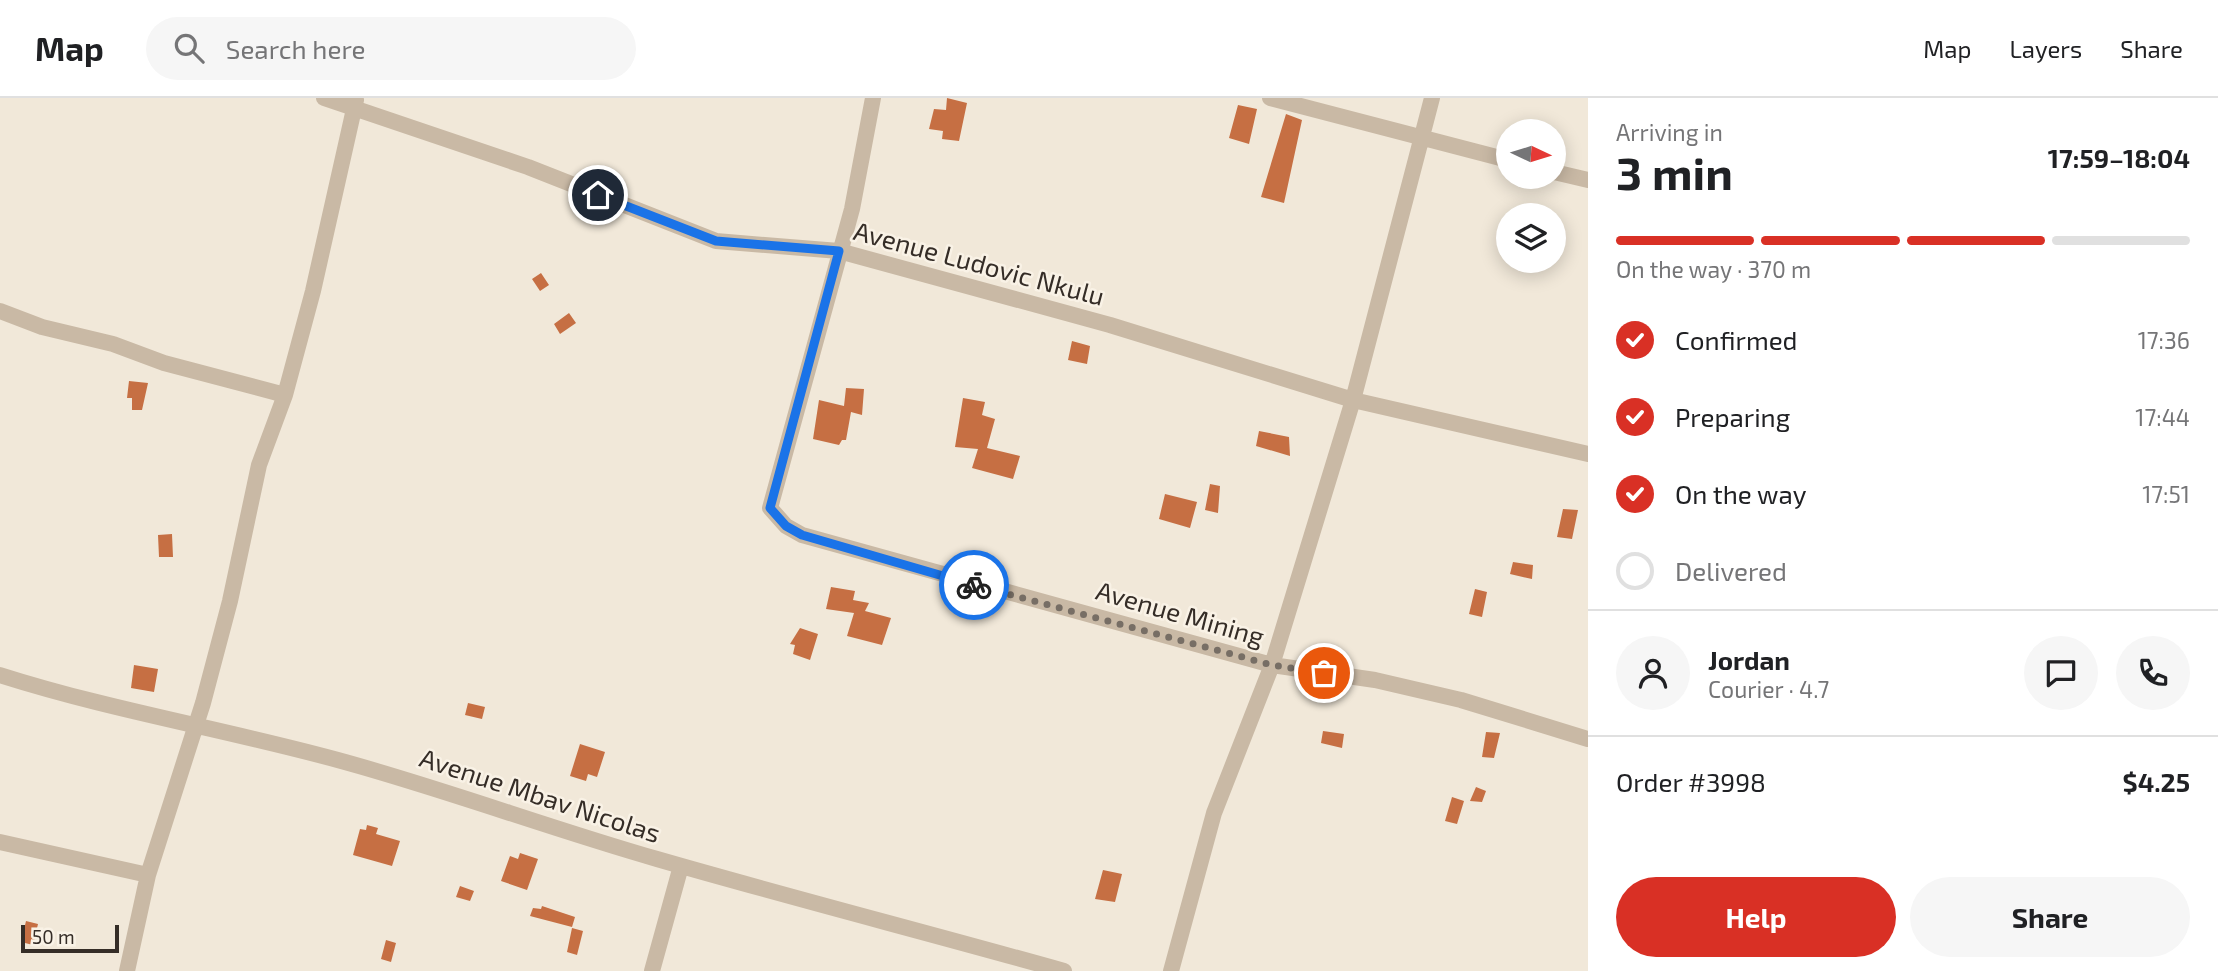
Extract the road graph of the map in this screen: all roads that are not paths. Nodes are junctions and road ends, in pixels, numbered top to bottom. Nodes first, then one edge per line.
1 (324, 98) edge
2 (873, 98) edge
3 (1270, 98) edge
4 (1432, 98) edge
5 (355, 103) edge
6 (1422, 137) junction
7 (1496, 157) edge
8 (1566, 175) edge
9 (1588, 180) edge
10 (839, 251) junction
11 (0, 311) edge
12 (285, 395) junction
13 (1353, 400) junction
14 (1588, 454) edge
15 (1272, 665) junction
16 (0, 675) edge
17 (195, 723) junction
18 (1588, 739) edge
19 (0, 842) edge
20 (681, 866) junction
21 (148, 875) junction
22 (127, 971) edge
23 (652, 971) edge
24 (1064, 971) edge
25 (1171, 971) edge

1 - 5 street, Avenue Ludovic Nkulu
2 - 10 street
3 - 6 street
4 - 6 street
5 - 10 street, Avenue Ludovic Nkulu
5 - 12 street
6 - 7 street
6 - 13 street
8 - 9 street
10 - 13 street, Avenue Ludovic Nkulu
10 - 15 street, Avenue Mining
11 - 12 street
12 - 17 street
13 - 14 street, Avenue Ludovic Nkulu
13 - 15 street
15 - 18 street, Avenue Mining
15 - 25 street
16 - 17 street, Avenue Mbav Nicolas
17 - 20 street, Avenue Mbav Nicolas
17 - 21 street
19 - 21 street
20 - 23 street
20 - 24 street, Avenue Mbav Nicolas
21 - 22 street

